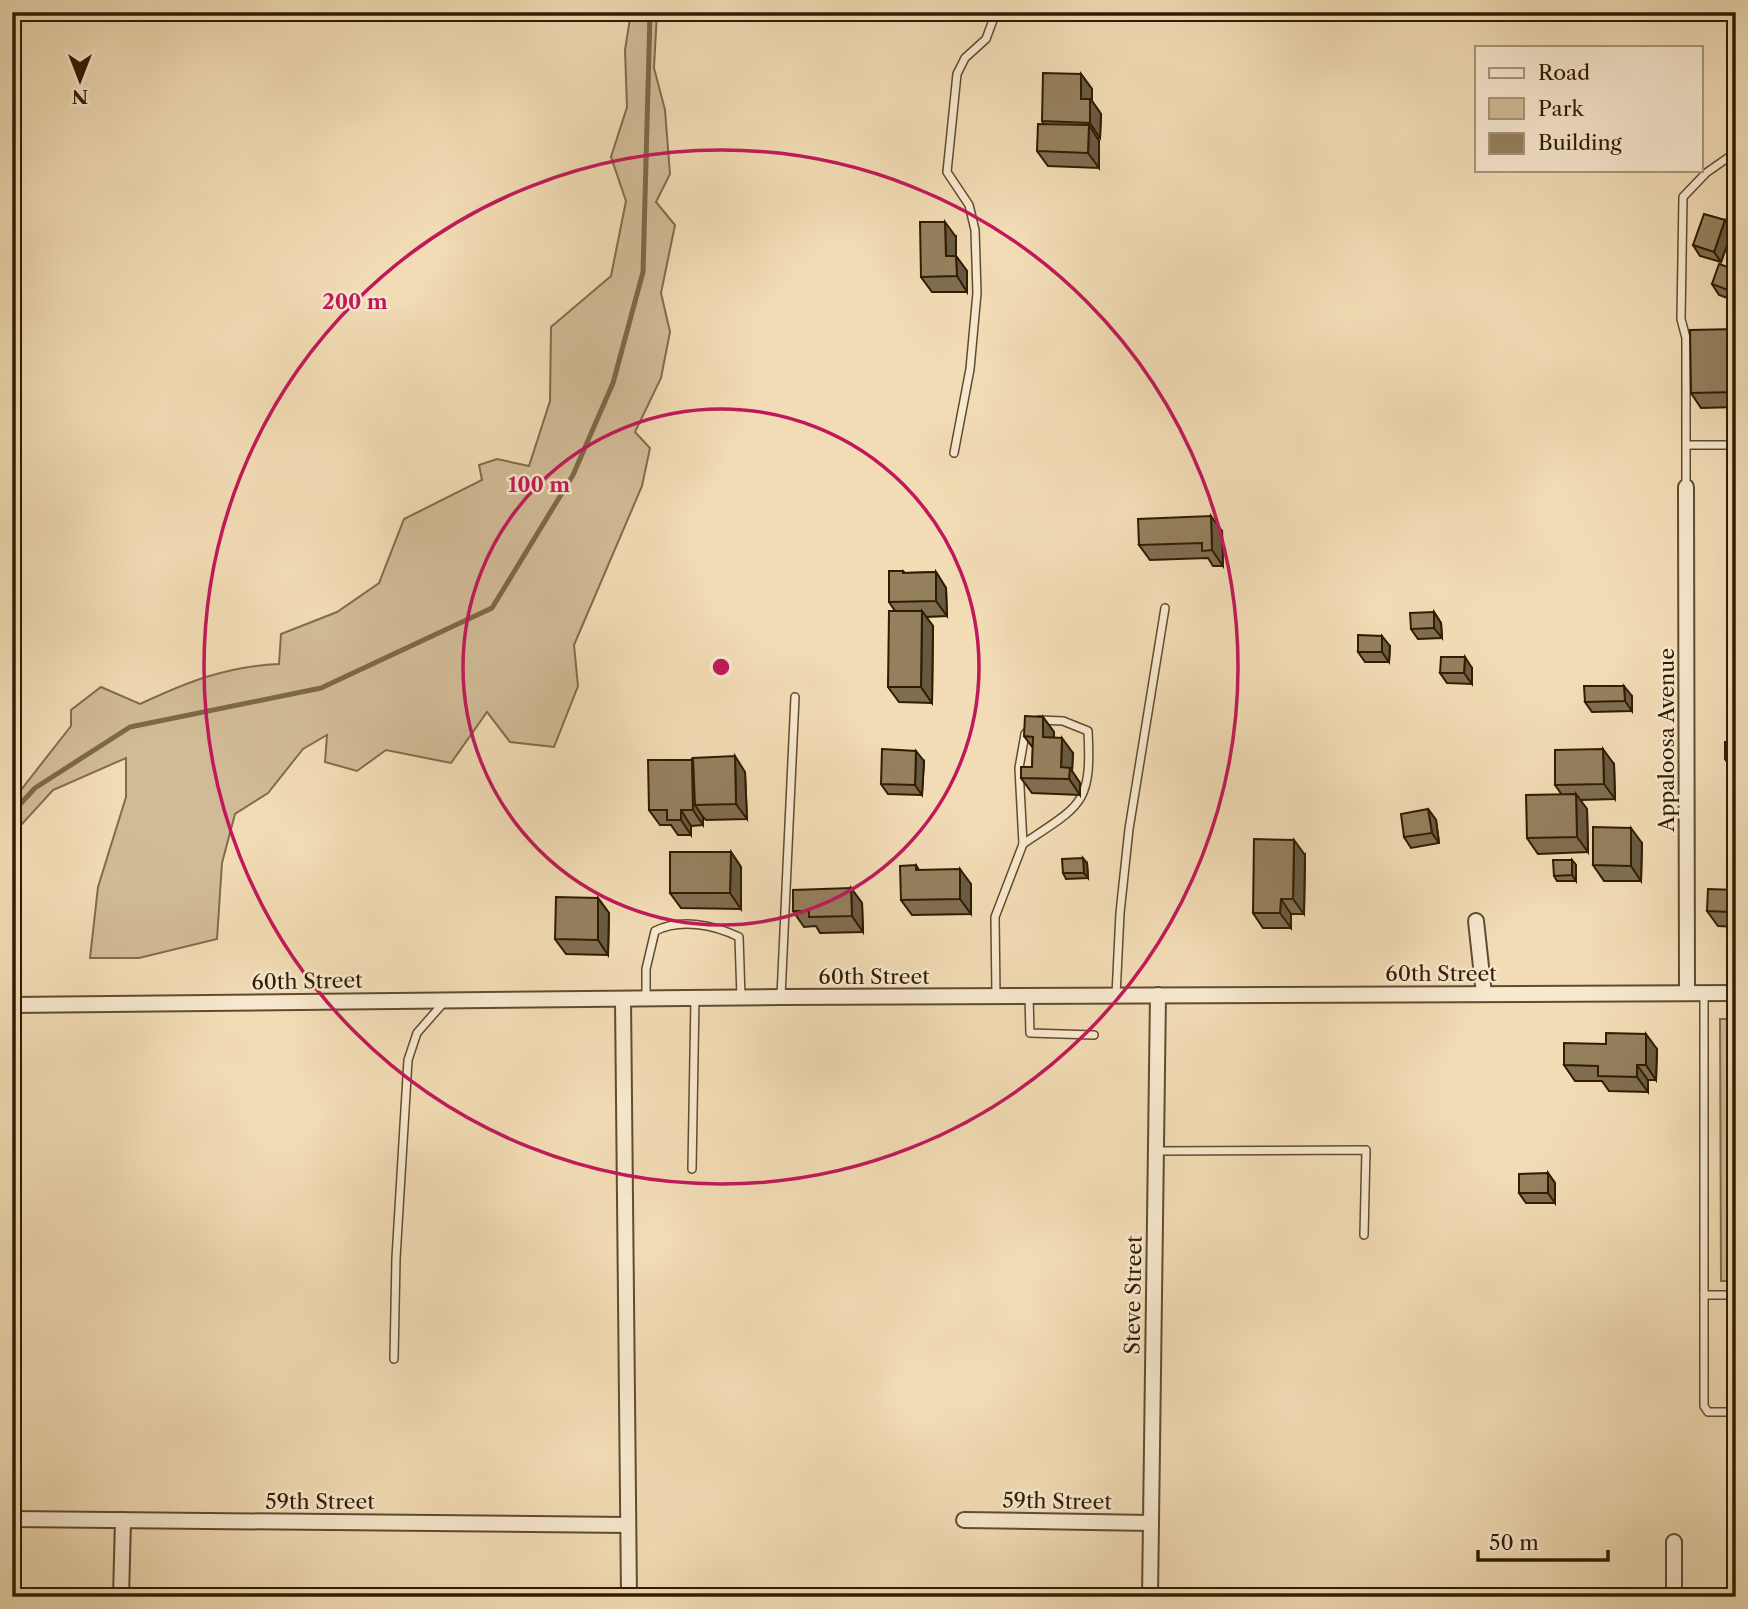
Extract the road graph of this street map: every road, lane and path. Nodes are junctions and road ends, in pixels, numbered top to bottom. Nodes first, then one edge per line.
1 (996, 12) edge
2 (1736, 152) edge
3 (1687, 445) junction
4 (1736, 445) edge
5 (954, 453) dead end
6 (1686, 487) joint
7 (1165, 608) dead end
8 (795, 697) dead end
9 (1023, 844) junction
10 (1476, 921) dead end
11 (1687, 993) junction
12 (1704, 993) junction
13 (1736, 993) edge
14 (1483, 994) junction
15 (1116, 995) junction
16 (1158, 995) junction
17 (996, 996) junction
18 (1029, 996) junction
19 (781, 997) junction
20 (695, 998) junction
21 (741, 998) junction
22 (622, 999) junction
23 (646, 999) junction
24 (446, 1001) junction
25 (12, 1005) edge
26 (1094, 1035) dead end
27 (1156, 1151) junction
28 (692, 1169) dead end
29 (1364, 1235) dead end
30 (1704, 1295) junction
31 (1736, 1295) edge
32 (394, 1359) dead end
33 (1736, 1412) edge
34 (12, 1519) edge
35 (123, 1520) junction
36 (964, 1520) dead end
37 (1151, 1523) junction
38 (628, 1525) junction
39 (1674, 1542) dead end
40 (121, 1597) edge
41 (629, 1597) edge
42 (1150, 1597) edge
43 (1674, 1597) edge

1 - 5 lane
2 - 3 lane
3 - 4 lane
3 - 6 lane
6 - 11 street, Appaloosa Avenue
7 - 15 lane
8 - 19 lane
9 - 9 lane
9 - 17 lane
10 - 14 street
11 - 12 street, 60th Street
11 - 14 street, 60th Street
12 - 13 street, 60th Street
12 - 30 lane
14 - 16 street, 60th Street
15 - 16 street, 60th Street
15 - 18 street, 60th Street
16 - 27 street, Steve Street
17 - 18 street, 60th Street
17 - 19 street, 60th Street
18 - 26 lane
19 - 21 street, 60th Street
20 - 21 street, 60th Street
20 - 23 street, 60th Street
20 - 28 lane
21 - 23 lane
22 - 23 street, 60th Street
22 - 24 street, 60th Street
22 - 38 street
24 - 25 street, 60th Street
24 - 32 lane
27 - 29 lane
27 - 37 street, Steve Street
30 - 31 lane
30 - 33 lane
34 - 35 street, 59th Street
35 - 38 street, 59th Street
35 - 40 street
36 - 37 street, 59th Street
37 - 42 street, Steve Street
38 - 41 street
39 - 43 street

